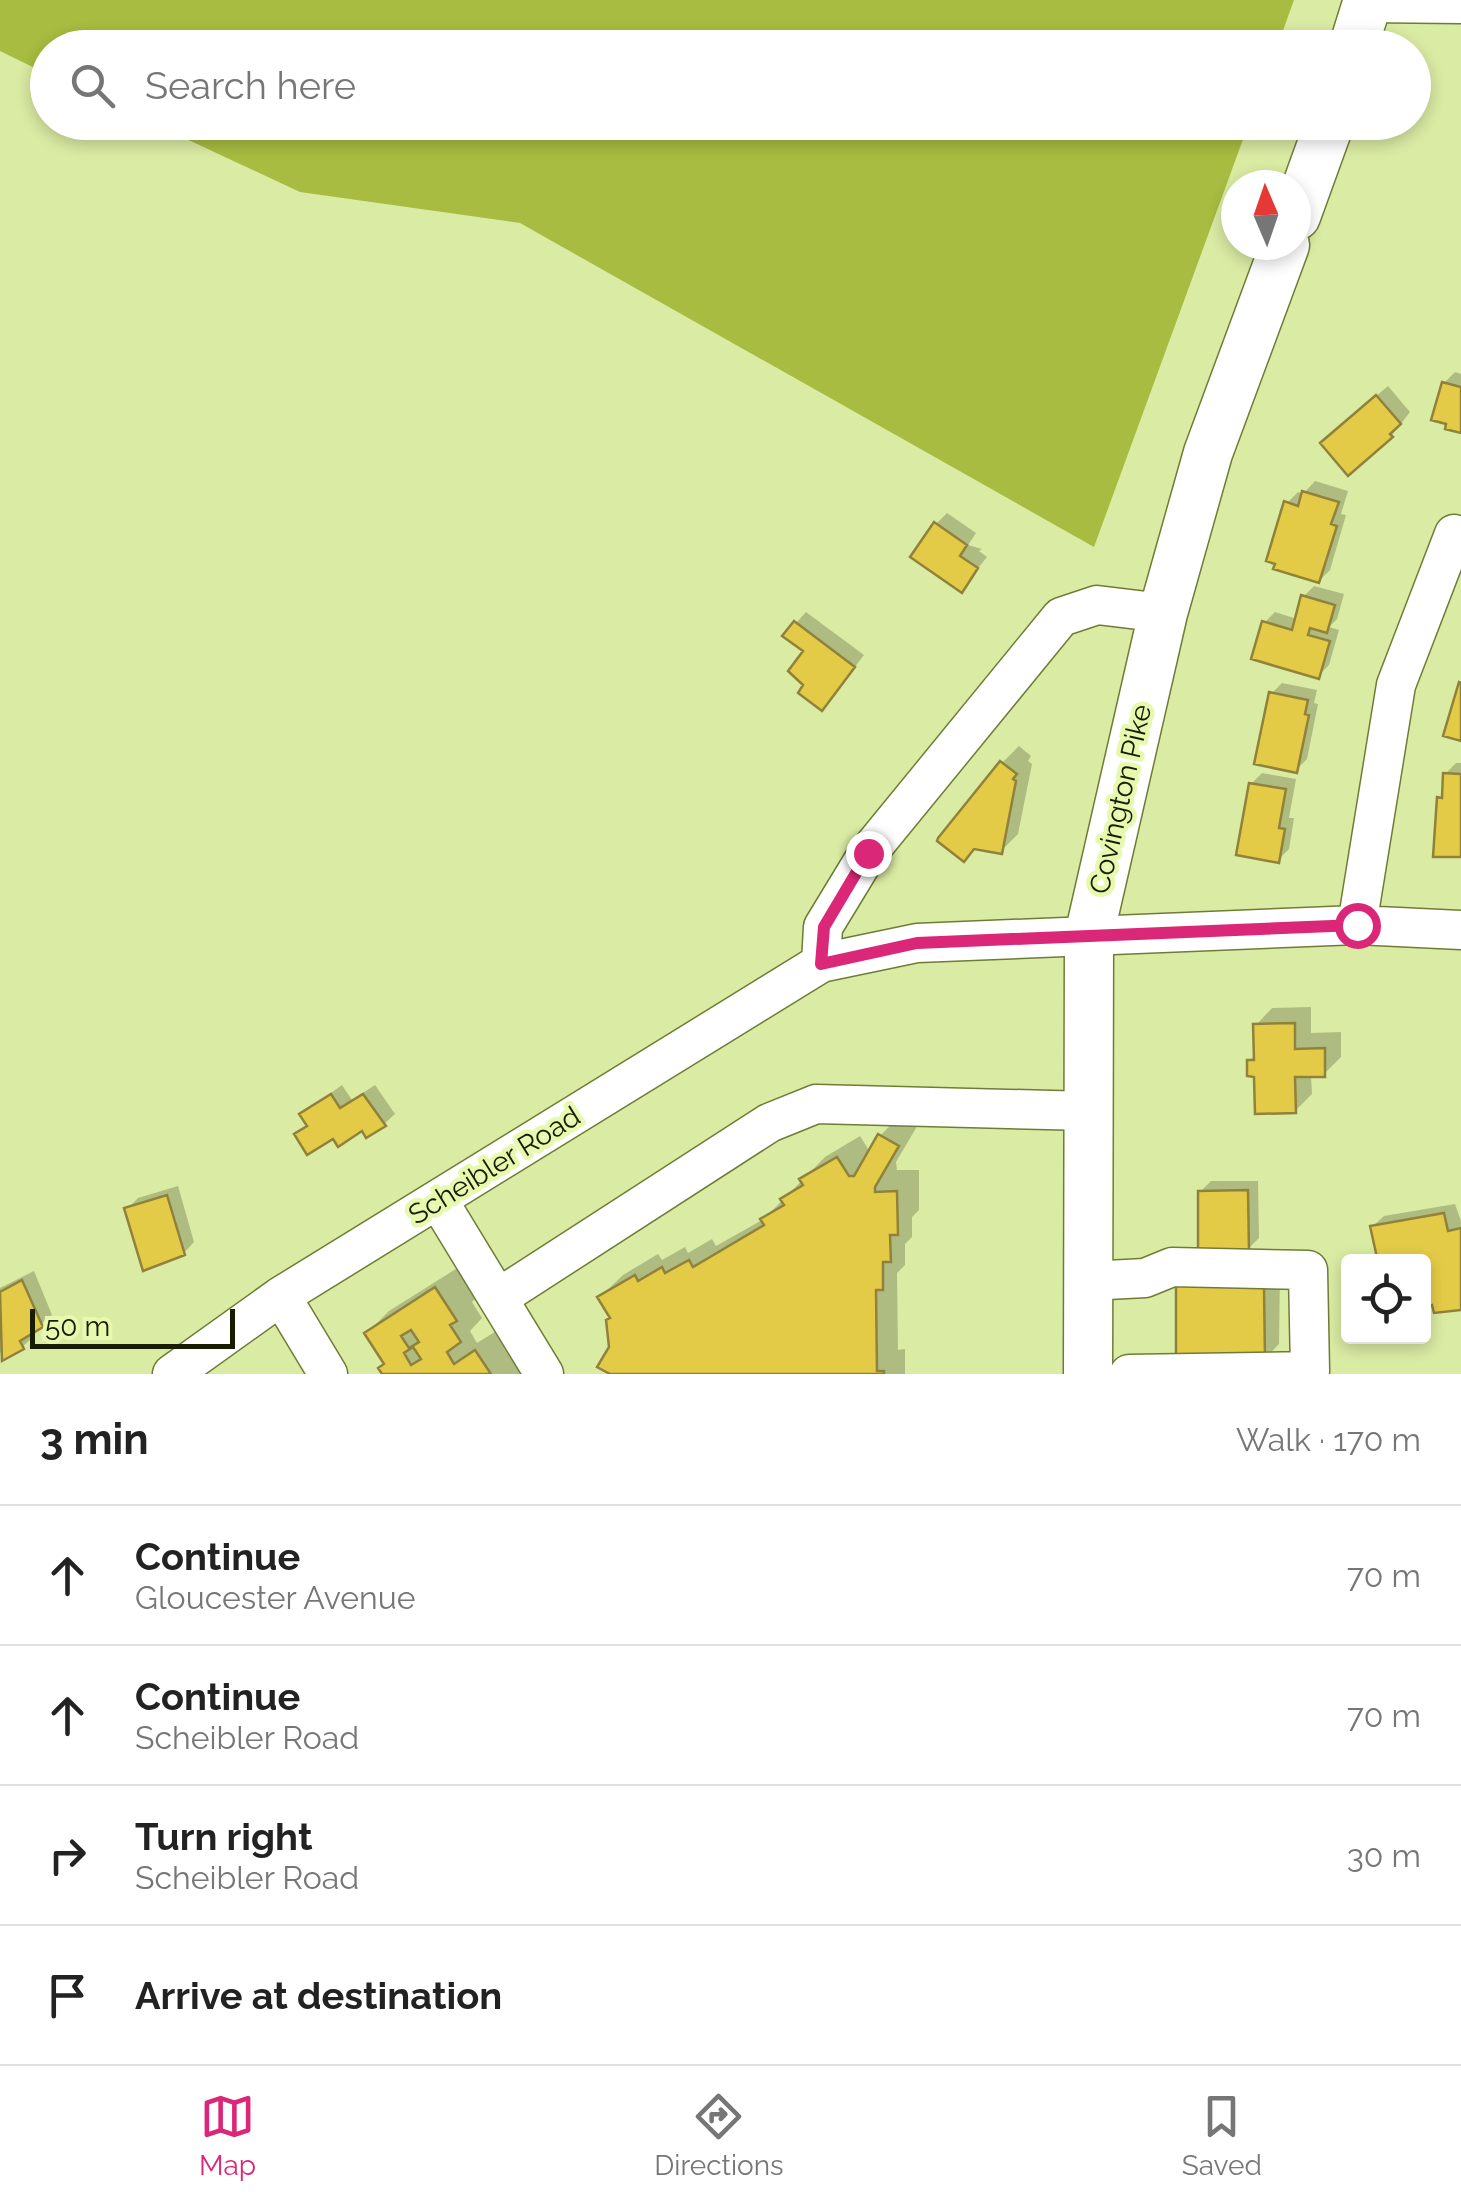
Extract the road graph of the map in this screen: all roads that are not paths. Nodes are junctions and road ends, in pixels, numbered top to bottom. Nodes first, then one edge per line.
1 (1461, 4) edge
2 (1362, 17) edge
3 (1323, 140) edge
4 (1311, 175) edge
5 (1279, 260) edge
6 (1454, 534) dead end
7 (1163, 614) junction
8 (1357, 925) junction
9 (1461, 930) edge
10 (1089, 936) junction
11 (821, 964) junction
12 (1089, 1112) junction
13 (438, 1200) junction
14 (1088, 1281) junction
15 (281, 1296) junction
16 (498, 1298) junction
17 (172, 1374) edge
18 (328, 1374) edge
19 (544, 1374) edge
20 (1088, 1374) edge
21 (1129, 1374) edge

1 - 2 street
3 - 4 main road
5 - 7 main road, Covington Pike
6 - 8 street
7 - 10 main road, Covington Pike
7 - 11 street
8 - 9 street, Scheibler Road
8 - 10 street, Scheibler Road
10 - 11 street, Scheibler Road
10 - 12 main road, Covington Pike
11 - 13 street, Scheibler Road
12 - 14 main road, Covington Pike
12 - 16 street
13 - 15 street, Scheibler Road
13 - 16 street
14 - 20 main road, Covington Pike
14 - 21 street
15 - 17 street, Scheibler Road
15 - 18 street
16 - 19 street

